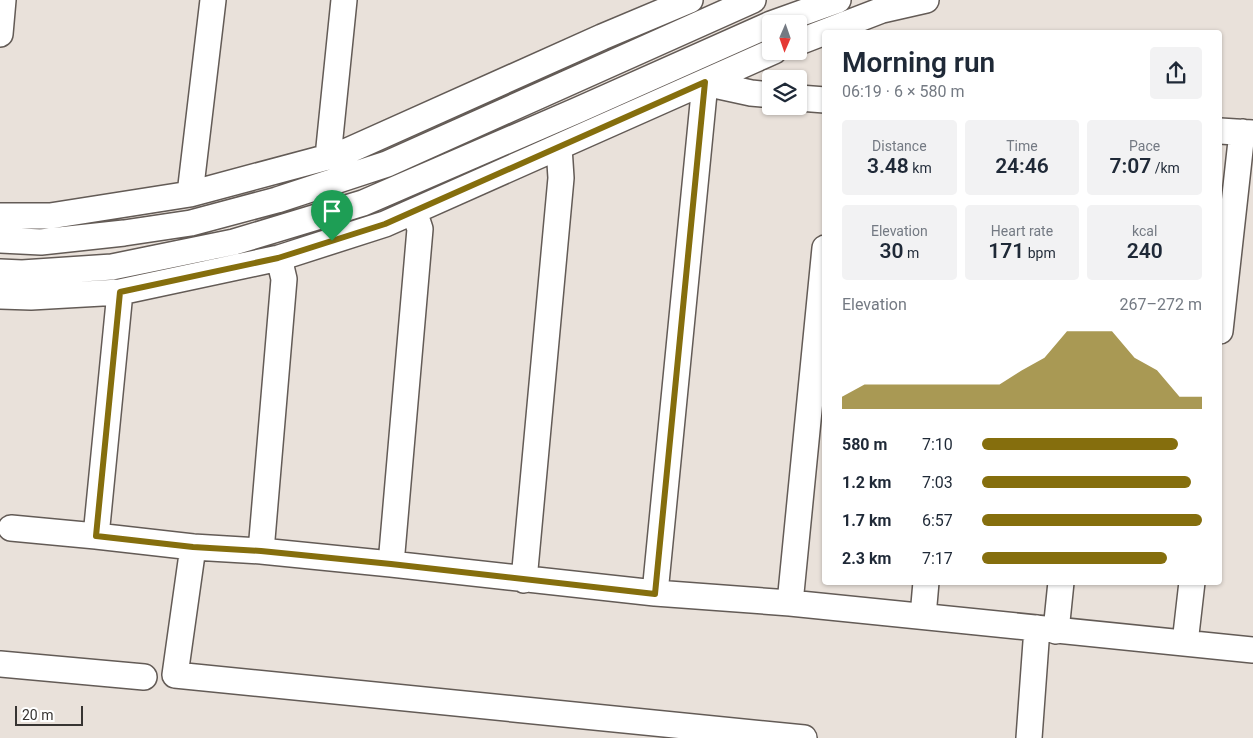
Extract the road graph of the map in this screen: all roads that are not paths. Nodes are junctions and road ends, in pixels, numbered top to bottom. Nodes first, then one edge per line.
1 (3, 0) edge
2 (213, 0) edge
3 (344, 0) edge
4 (690, 0) edge
5 (753, 0) edge
6 (838, 0) edge
7 (926, 0) edge
8 (796, 15) edge
9 (762, 28) edge
10 (830, 30) edge
11 (822, 33) edge
12 (0, 34) edge
13 (808, 39) edge
14 (762, 56) edge
15 (705, 82) junction
16 (762, 94) edge
17 (807, 99) edge
18 (822, 100) edge
19 (1238, 132) edge
20 (559, 147) junction
21 (328, 157) junction
22 (190, 194) junction
23 (414, 211) junction
24 (0, 216) edge
25 (0, 240) edge
26 (278, 258) junction
27 (0, 272) edge
28 (822, 279) edge
29 (120, 292) junction
30 (0, 296) edge
31 (1222, 309) edge
32 (11, 528) dead end
33 (96, 536) junction
34 (193, 547) junction
35 (261, 551) junction
36 (391, 564) junction
37 (524, 580) junction
38 (926, 585) edge
39 (1060, 585) edge
40 (1192, 585) edge
41 (655, 594) junction
42 (790, 604) junction
43 (923, 616) junction
44 (1046, 630) junction
45 (1185, 643) junction
46 (1253, 650) edge
47 (0, 664) edge
48 (144, 677) dead end
49 (804, 738) edge
50 (1029, 738) edge

1 - 12 street
2 - 22 street
3 - 21 street
4 - 21 street
5 - 25 street
6 - 8 street
7 - 10 street
9 - 27 street
11 - 13 street
14 - 15 street
15 - 16 street
15 - 20 street
15 - 41 street
17 - 18 street
19 - 31 street
20 - 23 street
20 - 37 street
21 - 22 street
22 - 24 street
23 - 26 street
23 - 36 street
26 - 29 street
26 - 35 street
28 - 42 street
29 - 30 street
29 - 33 street
32 - 33 street
33 - 34 street
34 - 35 street
34 - 49 street
35 - 36 street
36 - 37 street
37 - 41 street
38 - 43 street
39 - 44 street
40 - 45 street
41 - 42 street
42 - 43 street
43 - 44 street
44 - 45 street
44 - 50 street
45 - 46 street
47 - 48 street

